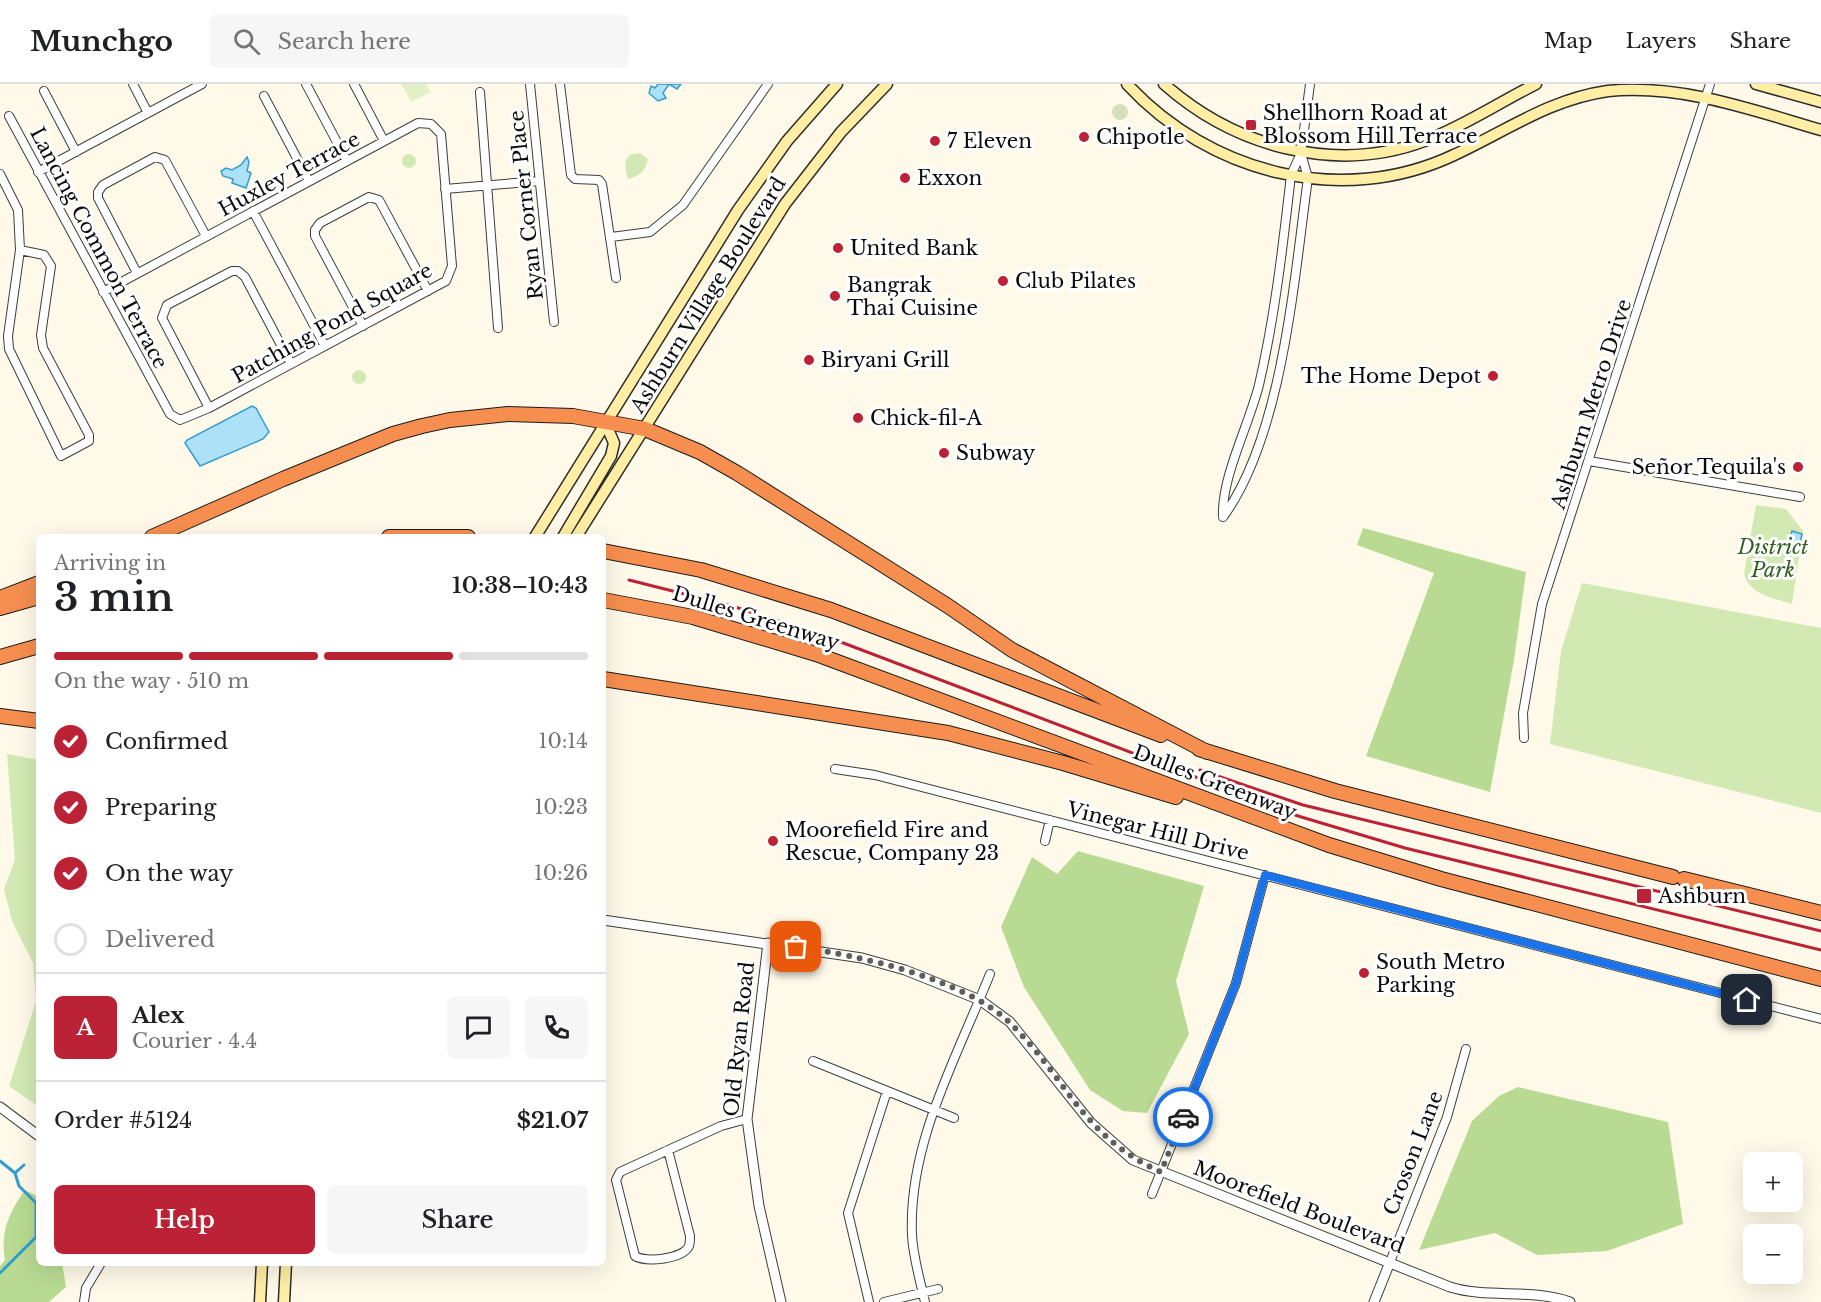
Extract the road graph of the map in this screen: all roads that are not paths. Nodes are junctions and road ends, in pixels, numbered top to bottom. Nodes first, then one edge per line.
1 (133, 84) edge
2 (306, 84) edge
3 (354, 84) edge
4 (530, 84) edge
5 (560, 84) edge
6 (768, 84) edge
7 (837, 84) edge
8 (887, 84) edge
9 (1127, 84) edge
10 (1164, 84) edge
11 (1310, 84) edge
12 (1536, 84) edge
13 (1710, 84) edge
14 (1756, 84) edge
15 (198, 85) edge
16 (44, 91) dead end
17 (480, 92) dead end
18 (264, 96) dead end
19 (1706, 97) junction
20 (1821, 102) edge
21 (148, 113) junction
22 (9, 116) dead end
23 (1821, 130) edge
24 (384, 141) junction
25 (76, 152) junction
26 (1301, 153) junction
27 (347, 161) junction
28 (38, 172) junction
29 (0, 174) edge
30 (1291, 175) junction
31 (1308, 178) junction
32 (539, 180) junction
33 (309, 182) junction
34 (487, 185) junction
35 (445, 189) junction
36 (253, 211) junction
37 (206, 236) junction
38 (611, 237) junction
39 (20, 250) junction
40 (137, 273) junction
41 (616, 278) dead end
42 (428, 291) junction
43 (103, 292) junction
44 (554, 322) dead end
45 (363, 326) junction
46 (498, 328) dead end
47 (325, 346) junction
48 (291, 364) junction
49 (160, 396) joint
50 (209, 408) junction
51 (606, 422) junction
52 (645, 429) junction
53 (1589, 461) junction
54 (1800, 497) dead end
55 (159, 534) edge
56 (537, 534) edge
57 (565, 534) edge
58 (578, 534) edge
59 (606, 552) edge
60 (36, 583) edge
61 (0, 598) edge
62 (36, 598) edge
63 (606, 601) edge
64 (0, 608) edge
65 (36, 647) edge
66 (0, 657) edge
67 (606, 679) edge
68 (0, 716) edge
69 (36, 721) edge
70 (1524, 738) dead end
71 (1207, 752) junction
72 (836, 769) dead end
73 (1050, 820) junction
74 (1263, 822) junction
75 (1045, 841) dead end
76 (1265, 875) junction
77 (1821, 913) edge
78 (606, 920) edge
79 (768, 943) junction
80 (990, 974) dead end
81 (1821, 979) edge
82 (980, 1000) junction
83 (1821, 1019) edge
84 (1466, 1048) dead end
85 (813, 1061) dead end
86 (887, 1091) junction
87 (0, 1107) edge
88 (935, 1110) junction
89 (954, 1118) dead end
90 (747, 1119) junction
91 (36, 1134) edge
92 (668, 1150) junction
93 (1161, 1172) junction
94 (1152, 1194) dead end
95 (1390, 1262) junction
96 (99, 1266) edge
97 (262, 1266) edge
98 (286, 1266) edge
99 (939, 1289) dead end
100 (923, 1293) junction
101 (84, 1302) edge
102 (260, 1302) edge
103 (284, 1302) edge
104 (781, 1302) edge
105 (869, 1302) edge
106 (884, 1302) edge
107 (925, 1302) edge
108 (1374, 1302) edge
109 (1570, 1302) edge

1 - 21 street
2 - 27 street
3 - 24 street
4 - 32 street, Ryan Corner Place
5 - 38 street
6 - 38 street
7 - 51 main road, Ashburn Village Boulevard
8 - 52 main road, Ashburn Village Boulevard
9 - 30 main road
10 - 26 main road
11 - 26 street
12 - 26 main road
13 - 19 street, Ashburn Metro Drive
14 - 20 main road
15 - 21 street
16 - 25 street
17 - 34 street
18 - 33 street
19 - 23 main road
19 - 31 main road
19 - 53 street, Ashburn Metro Drive
21 - 25 street
22 - 28 street, Lancing Common Terrace
24 - 27 street, Huxley Terrace
24 - 35 street, Huxley Terrace
25 - 28 street
26 - 30 street
26 - 31 street
27 - 33 street, Huxley Terrace
28 - 43 street, Lancing Common Terrace
29 - 39 street
30 - 31 main road
30 - 31 street
32 - 34 street
32 - 44 street, Ryan Corner Place
33 - 36 street, Huxley Terrace
34 - 35 street
34 - 46 street
35 - 42 street, Patching Pond Square
36 - 37 street, Huxley Terrace
36 - 47 street
37 - 40 street, Huxley Terrace
37 - 40 street
38 - 41 street
39 - 39 street
40 - 43 street, Huxley Terrace
42 - 45 street, Patching Pond Square
42 - 45 street
43 - 49 street, Lancing Common Terrace
45 - 47 street, Patching Pond Square
47 - 48 street, Patching Pond Square
48 - 50 street, Patching Pond Square
48 - 50 street
49 - 50 street, Patching Pond Square
51 - 52 highway
51 - 55 highway
51 - 56 main road, Ashburn Village Boulevard
51 - 57 main road
52 - 58 main road, Ashburn Village Boulevard
52 - 71 highway
53 - 54 street
53 - 70 street, Ashburn Metro Drive
59 - 71 highway, Dulles Greenway
60 - 61 highway
62 - 64 highway
63 - 74 highway, Dulles Greenway
65 - 66 highway
67 - 74 highway
68 - 69 highway
71 - 77 highway, Dulles Greenway
72 - 73 street, Vinegar Hill Drive
73 - 75 street
73 - 76 street, Vinegar Hill Drive
74 - 81 highway, Dulles Greenway
76 - 83 street, Vinegar Hill Drive
76 - 93 street
78 - 79 street, Old Ryan Road
79 - 82 street, Moorefield Boulevard
79 - 90 street, Old Ryan Road
80 - 82 street
82 - 88 street
82 - 93 street, Moorefield Boulevard
84 - 95 street, Croson Lane
85 - 86 street
86 - 88 street
86 - 105 street
87 - 91 street
88 - 89 street
88 - 100 street
90 - 92 street
90 - 104 street, Old Ryan Road
92 - 92 street
93 - 94 street
93 - 95 street, Moorefield Boulevard
95 - 108 street, Croson Lane
95 - 109 street, Moorefield Boulevard
96 - 101 street
97 - 102 main road
98 - 103 main road
99 - 100 street
100 - 106 street
100 - 107 street

